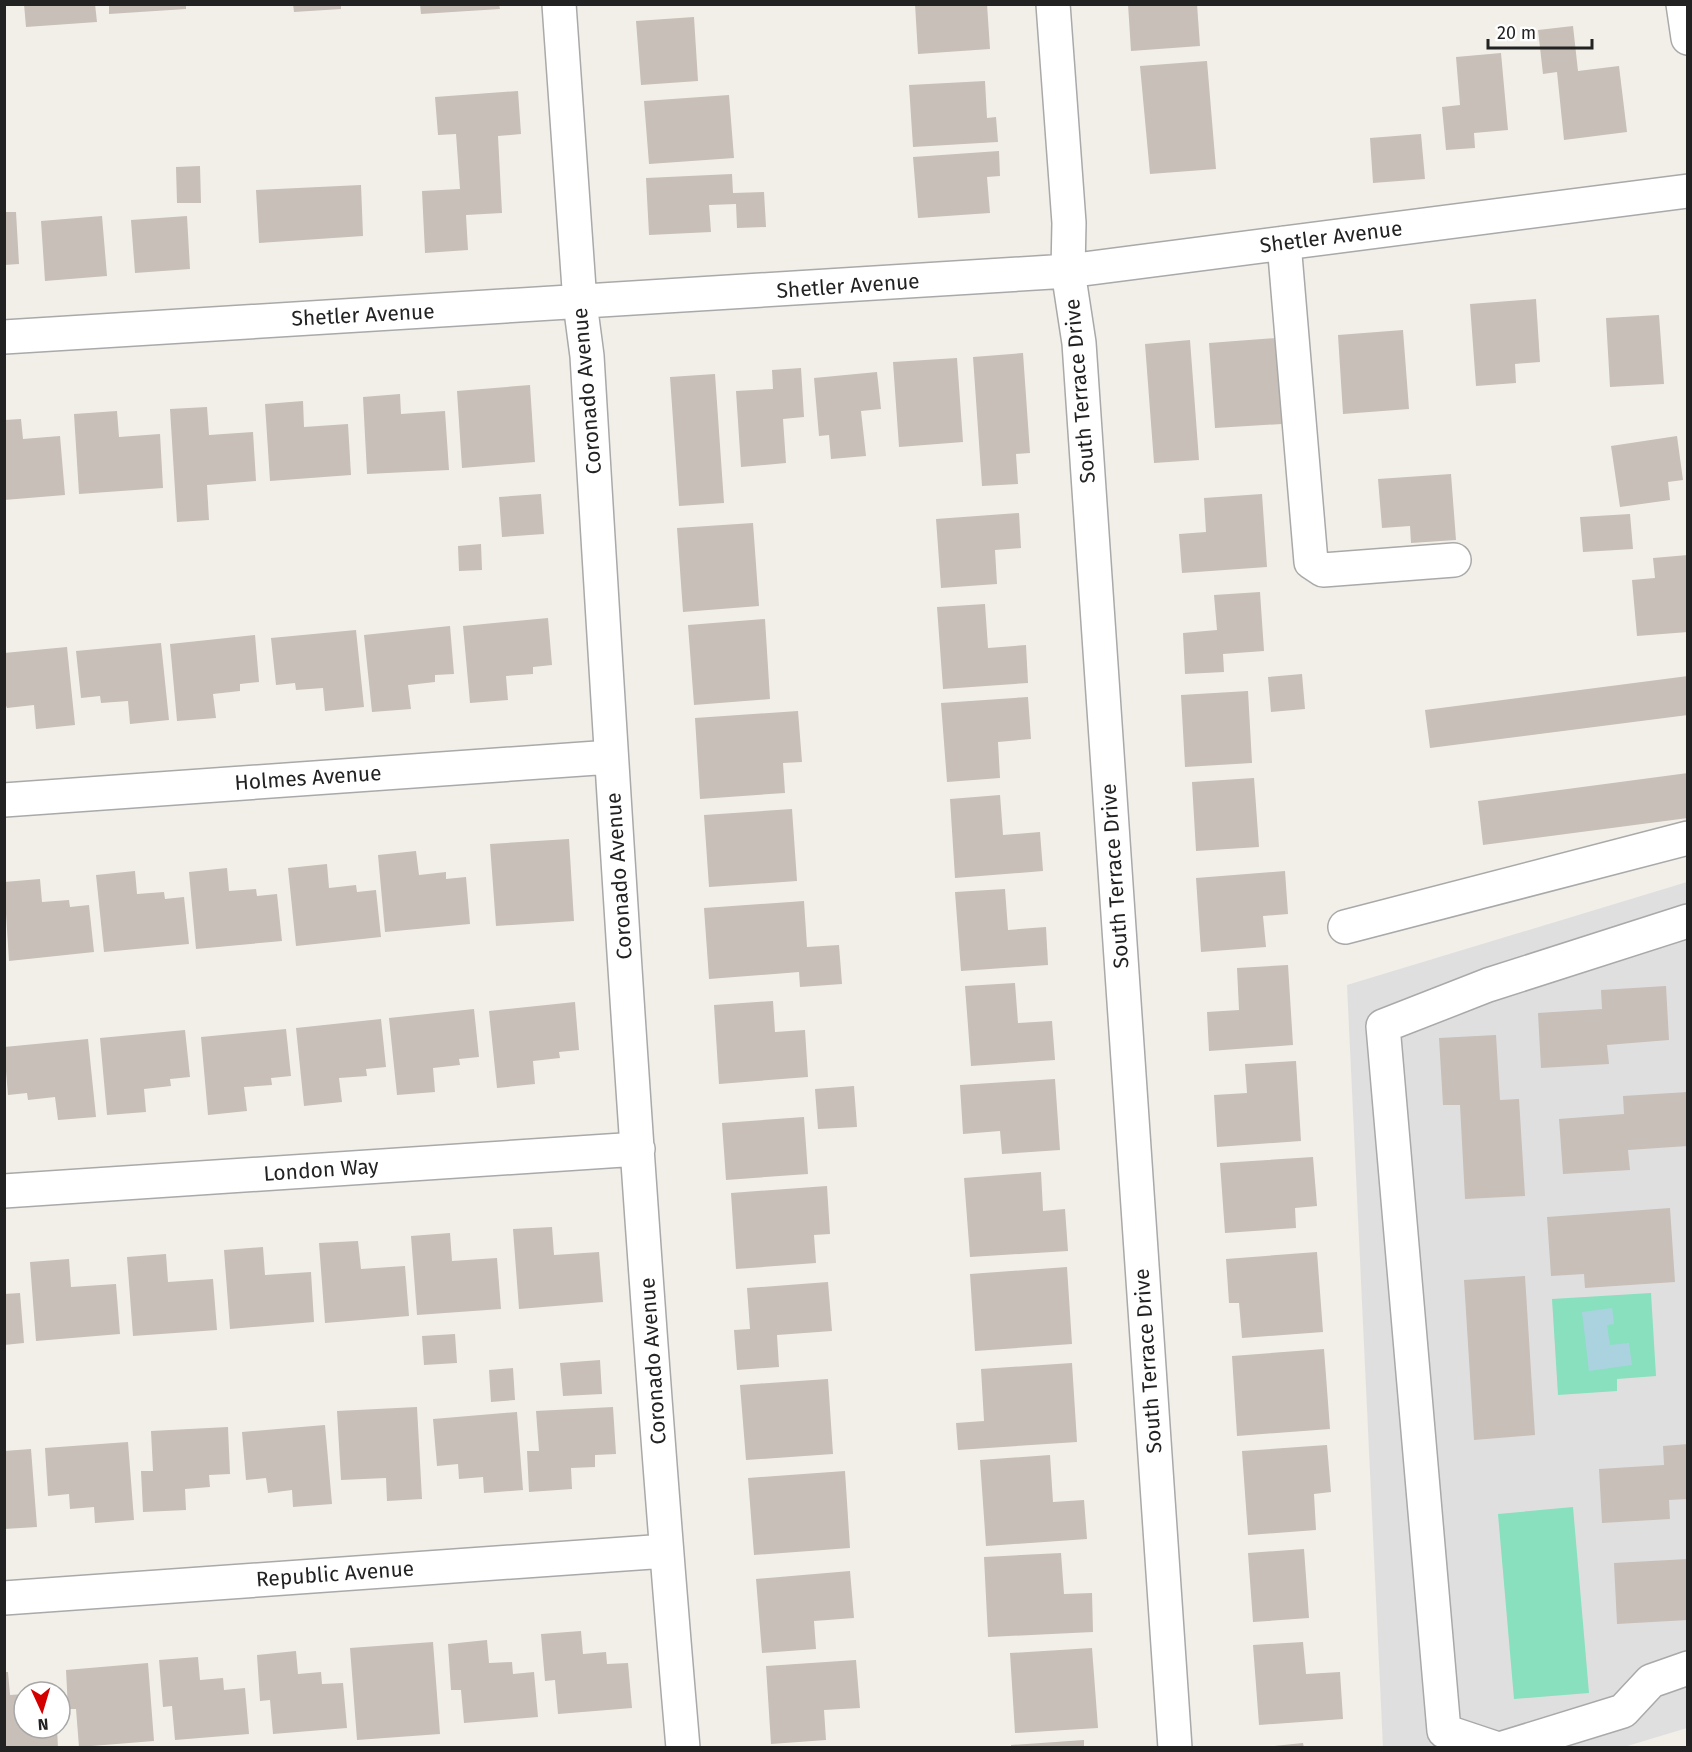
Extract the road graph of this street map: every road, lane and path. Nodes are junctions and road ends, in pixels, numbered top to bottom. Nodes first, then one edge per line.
1 (559, 4) edge
2 (1053, 4) edge
3 (1683, 4) edge
4 (1688, 38) edge
5 (1688, 191) edge
6 (1284, 243) junction
7 (1068, 272) junction
8 (579, 303) junction
9 (4, 337) edge
10 (1454, 560) dead end
11 (611, 757) junction
12 (4, 800) edge
13 (1688, 838) edge
14 (1688, 921) edge
15 (1345, 927) dead end
16 (638, 1149) junction
17 (4, 1191) edge
18 (666, 1551) junction
19 (4, 1598) edge
20 (1688, 1668) edge
21 (683, 1748) edge
22 (1175, 1748) edge
23 (1495, 1748) edge
24 (1503, 1748) edge

1 - 8 street, Coronado Avenue
2 - 7 street, South Terrace Drive
3 - 4 street
5 - 6 street, Shetler Avenue
6 - 7 street, Shetler Avenue
6 - 10 street
7 - 8 street, Shetler Avenue
7 - 22 street, South Terrace Drive
8 - 9 street, Shetler Avenue
8 - 11 street, Coronado Avenue
11 - 12 street, Holmes Avenue
11 - 16 street, Coronado Avenue
13 - 15 street
14 - 23 street
16 - 17 street, London Way
16 - 18 street, Coronado Avenue
18 - 19 street, Republic Avenue
18 - 21 street, Coronado Avenue
20 - 24 street

